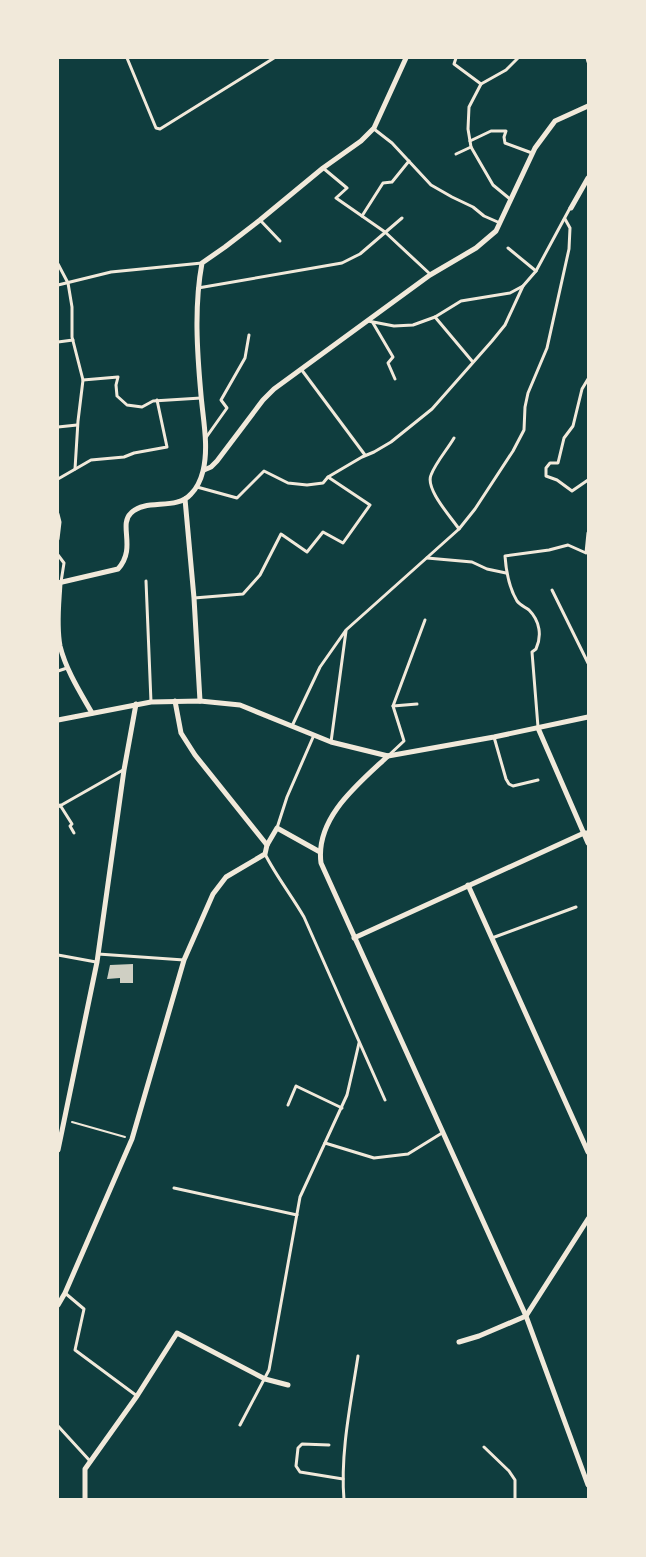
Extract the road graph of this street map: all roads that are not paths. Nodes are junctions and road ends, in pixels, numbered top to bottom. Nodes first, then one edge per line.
1 (127, 58) edge
2 (274, 58) edge
3 (406, 58) edge
4 (456, 58) edge
5 (518, 58) edge
6 (587, 58) edge
7 (588, 62) edge
8 (481, 84) junction
9 (588, 106) edge
10 (374, 128) junction
11 (470, 141) junction
12 (470, 147) junction
13 (533, 153) junction
14 (456, 154) dead end
15 (409, 161) junction
16 (323, 168) junction
17 (587, 181) edge
18 (511, 199) junction
19 (571, 208) joint
20 (362, 216) junction
21 (402, 218) dead end
22 (565, 219) junction
23 (260, 220) junction
24 (500, 223) junction
25 (386, 232) junction
26 (280, 241) dead end
27 (508, 248) dead end
28 (202, 263) junction
29 (58, 264) edge
30 (536, 272) junction
31 (430, 275) junction
32 (68, 283) junction
33 (58, 285) edge
34 (523, 286) junction
35 (198, 288) junction
36 (435, 317) junction
37 (370, 322) junction
38 (249, 335) dead end
39 (72, 340) junction
40 (58, 342) edge
41 (472, 362) junction
42 (301, 369) junction
43 (395, 379) dead end
44 (588, 379) edge
45 (83, 380) junction
46 (201, 398) junction
47 (157, 400) junction
48 (77, 425) junction
49 (58, 427) edge
50 (454, 438) dead end
51 (205, 439) junction
52 (366, 456) junction
53 (74, 469) junction
54 (204, 470) junction
55 (328, 477) junction
56 (58, 479) edge
57 (588, 481) edge
58 (196, 487) junction
59 (185, 500) junction
60 (58, 514) edge
61 (459, 529) junction
62 (588, 532) edge
63 (58, 539) edge
64 (58, 555) edge
65 (427, 558) junction
66 (506, 573) junction
67 (146, 581) dead end
68 (59, 583) edge
69 (552, 590) dead end
70 (194, 598) junction
71 (425, 620) dead end
72 (346, 630) junction
73 (588, 663) edge
74 (67, 668) junction
75 (58, 671) edge
76 (174, 701) junction
77 (200, 701) junction
78 (151, 702) junction
79 (136, 704) junction
80 (417, 704) dead end
81 (393, 706) junction
82 (92, 714) junction
83 (588, 717) edge
84 (58, 720) edge
85 (292, 727) junction
86 (538, 728) junction
87 (314, 735) junction
88 (494, 737) junction
89 (331, 742) junction
90 (388, 756) junction
91 (124, 770) junction
92 (538, 780) dead end
93 (59, 806) edge
94 (277, 828) junction
95 (74, 833) dead end
96 (586, 833) edge
97 (588, 843) edge
98 (267, 846) junction
99 (320, 852) junction
100 (265, 854) junction
101 (468, 885) junction
102 (576, 907) dead end
103 (354, 938) junction
104 (492, 938) junction
105 (98, 954) junction
106 (58, 955) edge
107 (184, 960) junction
108 (97, 962) junction
109 (359, 1043) junction
110 (385, 1100) dead end
111 (288, 1105) dead end
112 (342, 1108) junction
113 (442, 1133) junction
114 (326, 1143) junction
115 (58, 1150) edge
116 (588, 1152) edge
117 (174, 1188) dead end
118 (297, 1215) junction
119 (588, 1219) edge
120 (65, 1293) junction
121 (58, 1305) edge
122 (526, 1316) junction
123 (459, 1342) dead end
124 (358, 1356) dead end
125 (265, 1378) junction
126 (288, 1385) dead end
127 (137, 1396) junction
128 (240, 1425) dead end
129 (58, 1426) edge
130 (328, 1445) dead end
131 (484, 1447) dead end
132 (90, 1462) junction
133 (343, 1479) junction
134 (588, 1485) edge
135 (84, 1500) edge
136 (344, 1500) edge
137 (515, 1500) edge

1 - 2 lane
3 - 10 street
4 - 8 lane
5 - 8 lane
6 - 7 lane
8 - 11 lane
9 - 13 street
10 - 15 lane
10 - 16 street
11 - 12 lane
11 - 13 lane
12 - 14 lane
12 - 18 lane
13 - 18 street
15 - 20 lane
15 - 24 lane
16 - 20 lane
16 - 23 street
17 - 19 street
18 - 24 street
19 - 22 lane
20 - 25 lane
21 - 25 lane
22 - 30 lane
22 - 61 lane
23 - 26 lane
23 - 28 street
24 - 31 street
25 - 31 lane
25 - 35 lane
27 - 30 lane
28 - 32 lane
28 - 35 street
29 - 32 lane
30 - 34 lane
31 - 37 street
32 - 33 lane
32 - 39 lane
34 - 36 lane
34 - 41 lane
35 - 46 street
36 - 37 lane
36 - 41 lane
37 - 42 street
37 - 43 lane
38 - 51 lane
39 - 40 lane
39 - 45 lane
41 - 52 lane
42 - 52 lane
42 - 54 street
44 - 57 lane
45 - 47 lane
45 - 48 lane
46 - 47 lane
46 - 51 street
47 - 53 lane
48 - 49 lane
48 - 53 lane
50 - 61 lane
51 - 54 street
52 - 55 lane
53 - 56 lane
54 - 58 street
55 - 58 lane
55 - 70 lane
58 - 59 street
59 - 68 street
59 - 70 street
60 - 63 lane
61 - 65 lane
62 - 66 lane
64 - 68 lane
65 - 66 lane
65 - 72 lane
66 - 86 lane
67 - 78 lane
68 - 74 street
69 - 73 lane
70 - 77 street
71 - 81 lane
72 - 85 lane
72 - 89 lane
74 - 75 lane
74 - 82 street
76 - 77 street
76 - 78 street
76 - 98 street
77 - 85 street
78 - 79 street
79 - 82 street
79 - 91 street
80 - 81 lane
81 - 90 lane
82 - 84 street
83 - 86 street
85 - 87 street
86 - 88 street
86 - 96 street
87 - 89 street
87 - 94 lane
88 - 90 street
88 - 92 lane
89 - 90 street
90 - 99 street
91 - 93 lane
91 - 105 street
93 - 95 lane
94 - 98 street
94 - 99 street
96 - 97 street
96 - 101 street
98 - 100 street
99 - 103 street
100 - 107 street
100 - 109 lane
101 - 103 street
101 - 104 street
102 - 104 lane
103 - 113 street
104 - 116 street
105 - 107 lane
105 - 108 street
106 - 108 lane
107 - 120 street
108 - 115 street
109 - 110 lane
109 - 112 lane
111 - 112 lane
112 - 114 lane
113 - 114 lane
113 - 122 street
114 - 118 lane
117 - 118 lane
118 - 125 lane
119 - 122 street
120 - 121 street
120 - 127 lane
122 - 123 street
122 - 134 street
124 - 133 lane
125 - 126 street
125 - 127 street
125 - 128 lane
127 - 132 street
129 - 132 lane
130 - 133 lane
131 - 137 lane
132 - 135 street
133 - 136 lane

